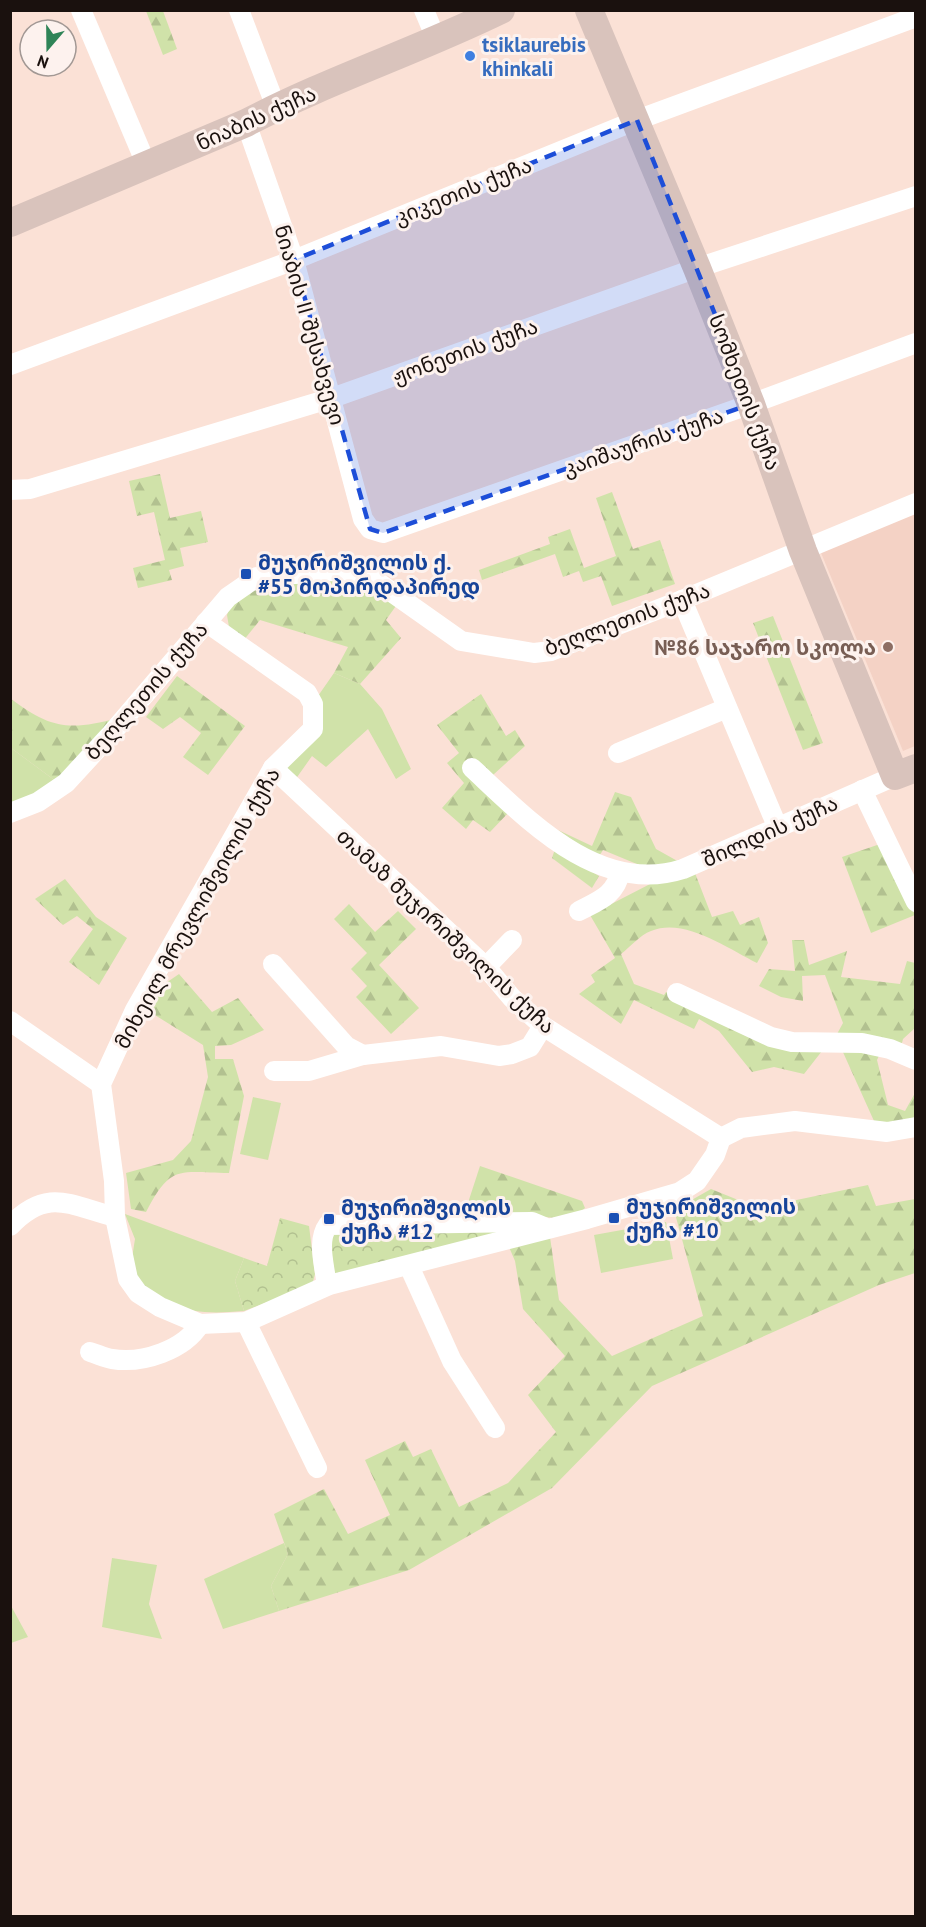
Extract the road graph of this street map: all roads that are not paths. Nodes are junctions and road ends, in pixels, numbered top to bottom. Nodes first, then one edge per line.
1 (81, 10) edge
2 (239, 10) edge
3 (424, 10) edge
4 (501, 10) edge
5 (589, 10) edge
6 (915, 17) edge
7 (437, 41) junction
8 (276, 107) junction
9 (637, 120) junction
10 (246, 123) junction
11 (147, 166) junction
12 (915, 196) edge
13 (10, 223) edge
14 (294, 260) junction
15 (697, 268) junction
16 (915, 343) edge
17 (10, 365) edge
18 (332, 398) junction
19 (751, 404) junction
20 (10, 490) edge
21 (915, 503) edge
22 (370, 529) joint
23 (803, 551) junction
24 (682, 600) junction
25 (206, 622) junction
26 (727, 708) junction
27 (618, 753) dead end
28 (273, 768) junction
29 (472, 768) dead end
30 (905, 772) edge
31 (862, 790) junction
32 (10, 813) edge
33 (777, 826) junction
34 (620, 872) junction
35 (915, 902) edge
36 (579, 911) dead end
37 (512, 940) dead end
38 (273, 964) dead end
39 (486, 967) junction
40 (677, 993) dead end
41 (10, 1021) edge
42 (543, 1026) junction
43 (363, 1055) junction
44 (915, 1060) edge
45 (274, 1071) dead end
46 (101, 1084) junction
47 (915, 1127) edge
48 (721, 1138) junction
49 (115, 1217) junction
50 (10, 1226) edge
51 (547, 1228) junction
52 (409, 1266) junction
53 (329, 1285) junction
54 (246, 1322) junction
55 (200, 1324) junction
56 (90, 1352) dead end
57 (495, 1428) dead end
58 (317, 1468) dead end

1 - 11 street
2 - 8 street
3 - 7 street
4 - 7 street, ნიაბის ქუჩა
5 - 9 street, სომხეთის ქუჩა
6 - 9 street, კიკეთის ქუჩა
7 - 8 street, ნიაბის ქუჩა
8 - 10 street, ნიაბის ქუჩა
9 - 14 street, კიკეთის ქუჩა
9 - 15 street, სომხეთის ქუჩა
10 - 11 street, ნიაბის ქუჩა
10 - 14 street, ნიაბის II შესახვევი
11 - 13 street, ნიაბის ქუჩა
12 - 15 street, ჟონეთის ქუჩა
14 - 17 street, კიკეთის ქუჩა
14 - 18 street, ნიაბის II შესახვევი
15 - 18 street, ჟონეთის ქუჩა
15 - 19 street, სომხეთის ქუჩა
16 - 19 street, კაიშაურის ქუჩა
18 - 20 street, ჟონეთის ქუჩა
18 - 22 street, ნიაბის II შესახვევი
19 - 22 street, კაიშაურის ქუჩა
19 - 23 street, სომხეთის ქუჩა
21 - 23 street, ბეღლეთის ქუჩა
23 - 24 street, ბეღლეთის ქუჩა
23 - 30 street, სომხეთის ქუჩა
24 - 25 street, ბეღლეთის ქუჩა
24 - 26 street
25 - 28 street, მიხეილ მრევლიშვილის ქუჩა
25 - 32 street, ბეღლეთის ქუჩა
26 - 27 street
26 - 33 street
28 - 39 street, თამაზ მუჯირიშვილის ქუჩა
28 - 46 street, მიხეილ მრევლიშვილის ქუჩა
29 - 34 street, შილდის ქუჩა
30 - 31 street, შილდის ქუჩა
31 - 33 street, შილდის ქუჩა
31 - 35 street
33 - 34 street, შილდის ქუჩა
34 - 36 street
37 - 39 street
38 - 43 street
39 - 42 street, თამაზ მუჯირიშვილის ქუჩა
40 - 44 street
41 - 46 street
42 - 43 street
42 - 48 street, თამაზ მუჯირიშვილის ქუჩა
43 - 45 street
46 - 49 street
47 - 48 street
48 - 51 street
49 - 50 street
49 - 55 street
51 - 52 street
51 - 53 street
52 - 53 street
52 - 57 street
53 - 54 street
54 - 55 street
54 - 58 street
55 - 56 street

